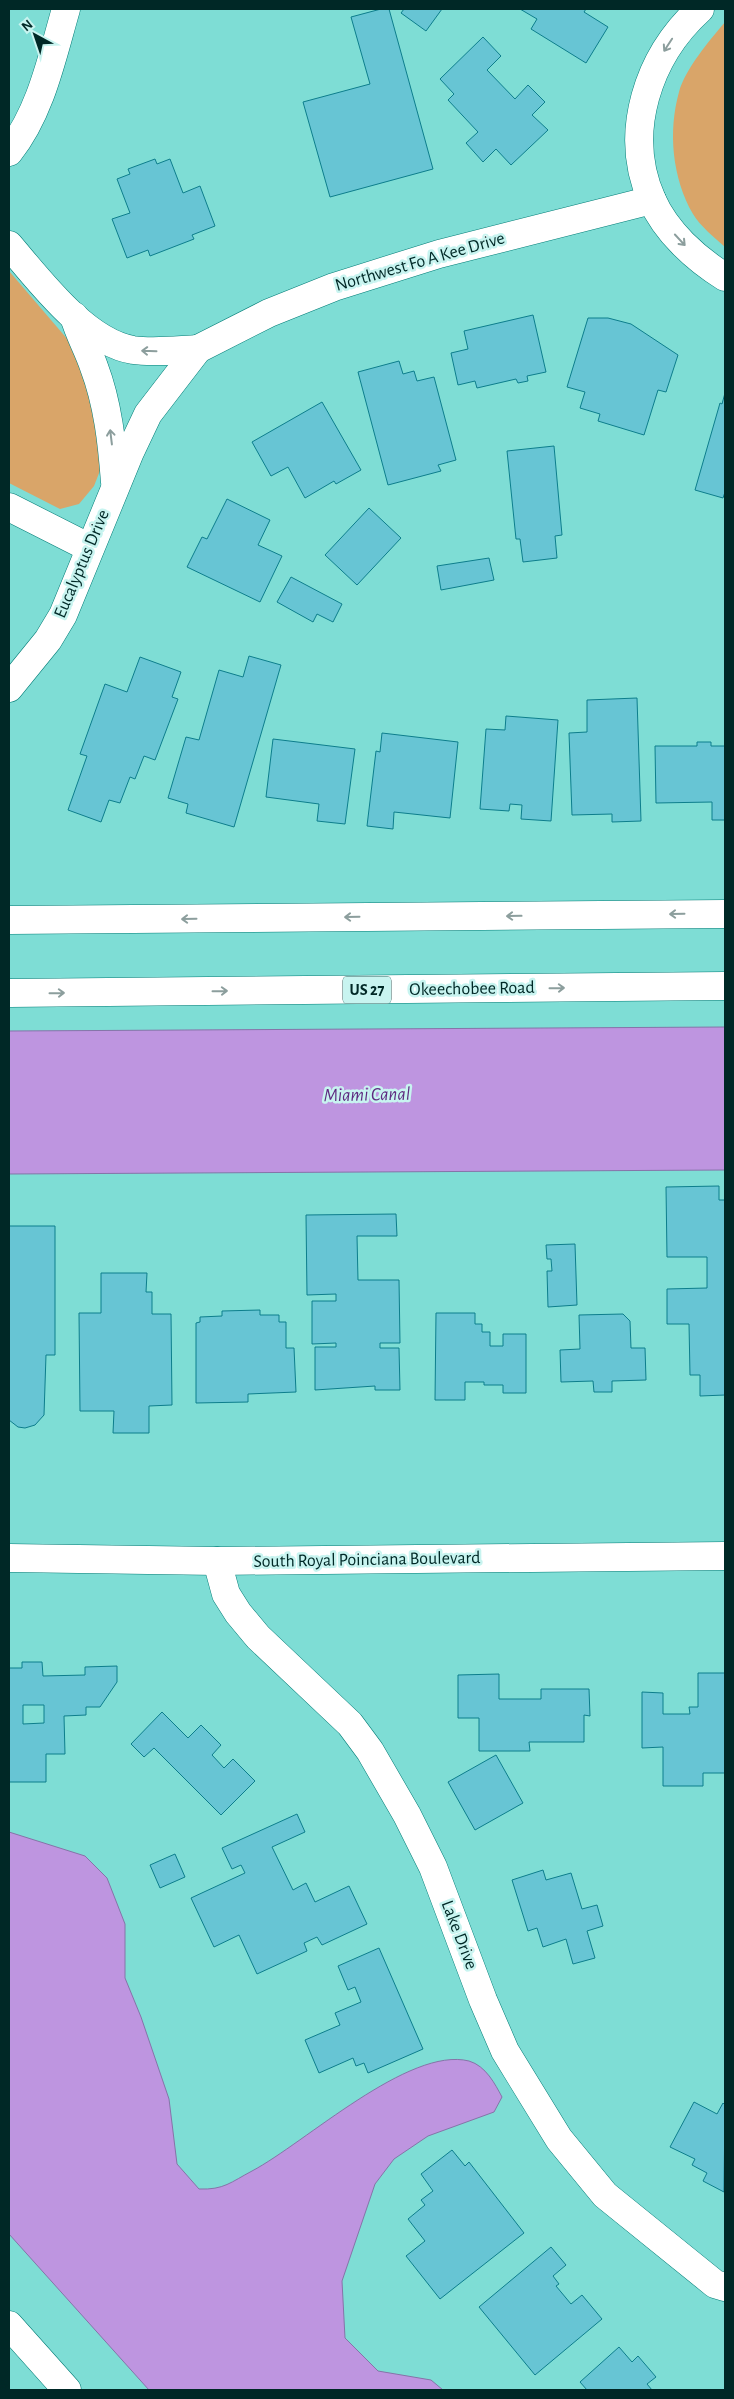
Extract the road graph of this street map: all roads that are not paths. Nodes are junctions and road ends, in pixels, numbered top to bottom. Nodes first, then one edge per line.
1 (66, 9) edge
2 (700, 9) edge
3 (9, 152) edge
4 (652, 200) junction
5 (9, 245) edge
6 (725, 277) edge
7 (74, 315) junction
8 (198, 349) junction
9 (115, 486) junction
10 (9, 506) edge
11 (90, 548) junction
12 (9, 688) edge
13 (725, 914) edge
14 (9, 920) edge
15 (725, 986) edge
16 (9, 993) edge
17 (725, 1556) edge
18 (9, 1558) edge
19 (218, 1562) junction
20 (722, 2290) edge
21 (9, 2325) edge
22 (67, 2390) edge

1 - 3 main road
2 -> 4 main road
4 -> 6 main road
4 - 8 main road, Northwest Fo A Kee Drive
5 - 7 main road, Eucalyptus Drive
8 -> 7 main road, Eucalyptus Drive
9 -> 7 main road, Eucalyptus Drive
8 - 9 main road, Eucalyptus Drive
9 - 11 main road, Eucalyptus Drive
10 - 11 main road
11 - 12 main road, Eucalyptus Drive
13 -> 14 main road
16 -> 15 main road, Okeechobee Road / US 27
17 - 19 main road, South Royal Poinciana Boulevard
18 - 19 main road, South Royal Poinciana Boulevard
19 - 20 main road, Lake Drive
21 - 22 main road

